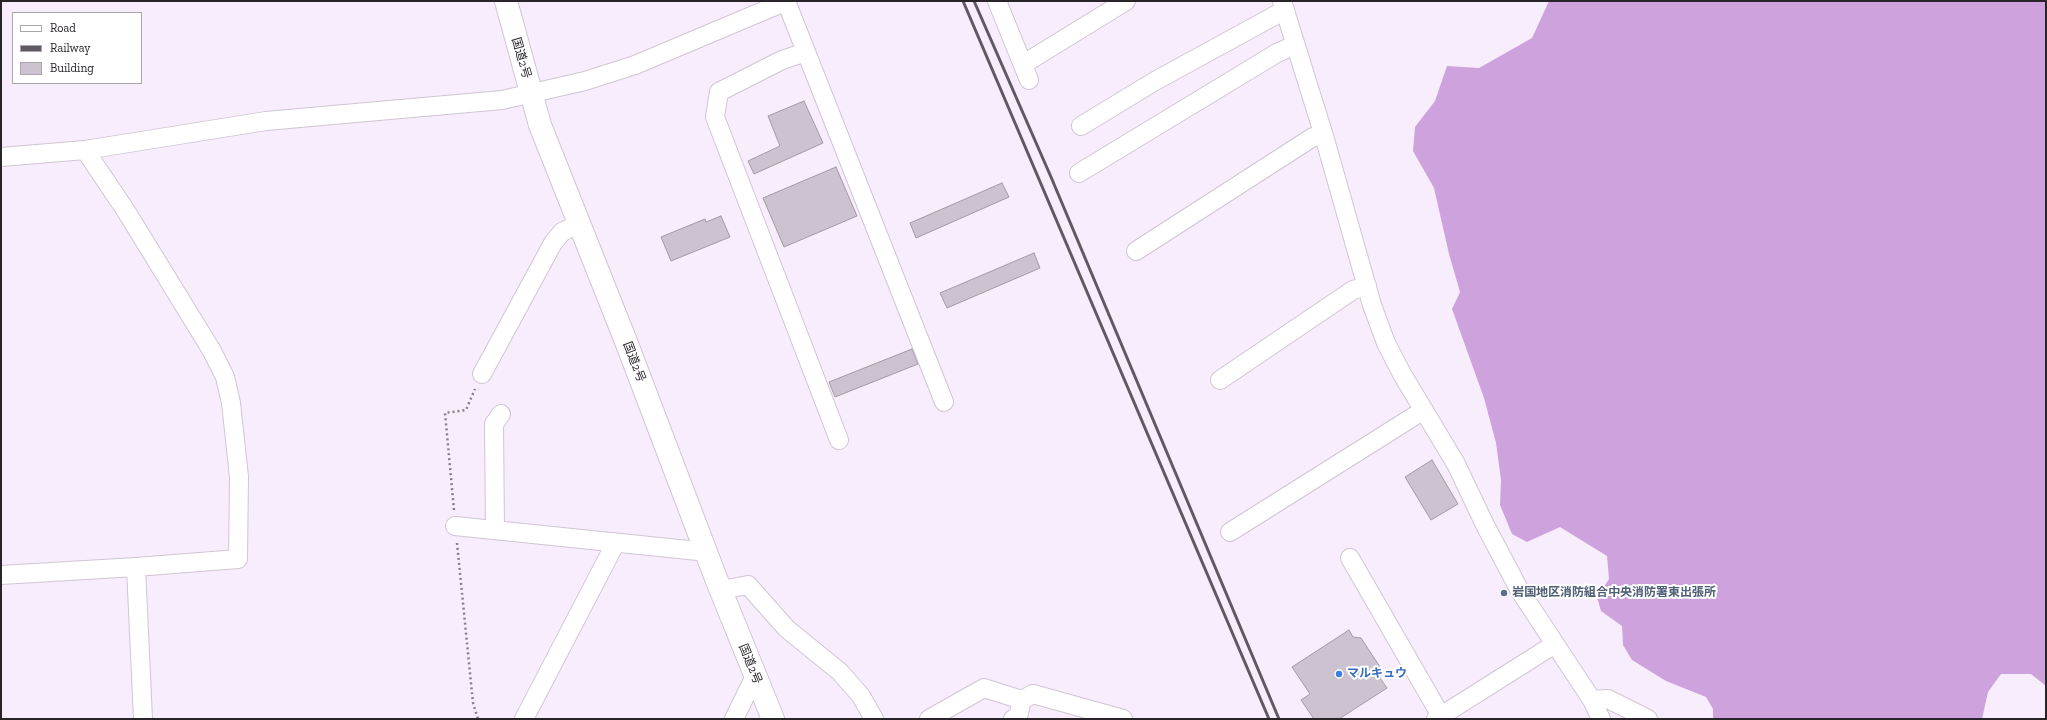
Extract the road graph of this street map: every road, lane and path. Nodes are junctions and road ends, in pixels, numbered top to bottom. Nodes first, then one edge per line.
1 (506, 1) edge
2 (786, 1) edge
3 (997, 1) edge
4 (1126, 1) edge
5 (1284, 5) edge
6 (1295, 45) junction
7 (806, 52) junction
8 (1023, 62) junction
9 (1029, 80) dead end
10 (531, 94) junction
11 (1081, 126) dead end
12 (1324, 136) junction
13 (85, 150) junction
14 (1, 157) edge
15 (1079, 173) dead end
16 (578, 224) junction
17 (1136, 251) dead end
18 (1367, 286) junction
19 (482, 374) dead end
20 (1220, 380) dead end
21 (944, 402) dead end
22 (1424, 410) junction
23 (501, 414) dead end
24 (838, 440) dead end
25 (455, 526) dead end
26 (495, 530) junction
27 (1230, 532) dead end
28 (613, 542) junction
29 (706, 548) junction
30 (1350, 558) dead end
31 (136, 567) junction
32 (1, 575) edge
33 (721, 590) junction
34 (1555, 644) junction
35 (755, 676) junction
36 (1022, 700) junction
37 (1592, 700) junction
38 (1438, 717) edge
39 (1016, 718) edge
40 (143, 719) edge
41 (524, 719) edge
42 (734, 719) edge
43 (773, 719) edge
44 (874, 719) edge
45 (928, 719) edge
46 (1123, 719) edge
47 (1600, 719) edge
48 (1648, 719) edge

1 - 10 highway, 国道2号
2 - 7 street
2 - 10 street
3 - 8 street
4 - 8 street
5 - 6 street
5 - 11 street
6 - 12 street
6 - 15 street
7 - 21 street
7 - 24 street
8 - 9 street
10 - 13 street
10 - 16 highway, 国道2号
12 - 17 street
12 - 18 street
13 - 14 street
13 - 31 street
16 - 19 street
16 - 29 highway, 国道2号
18 - 20 street
18 - 22 street
22 - 27 street
22 - 34 street
23 - 26 street
25 - 26 street
26 - 28 street
28 - 29 street
28 - 41 street
29 - 33 highway, 国道2号
30 - 38 street
31 - 32 street
31 - 40 street
33 - 35 highway, 国道2号
33 - 44 street
34 - 37 street
34 - 38 street
35 - 42 street
35 - 43 highway, 国道2号
36 - 39 street
36 - 45 street
36 - 46 street
37 - 47 street
37 - 48 street

